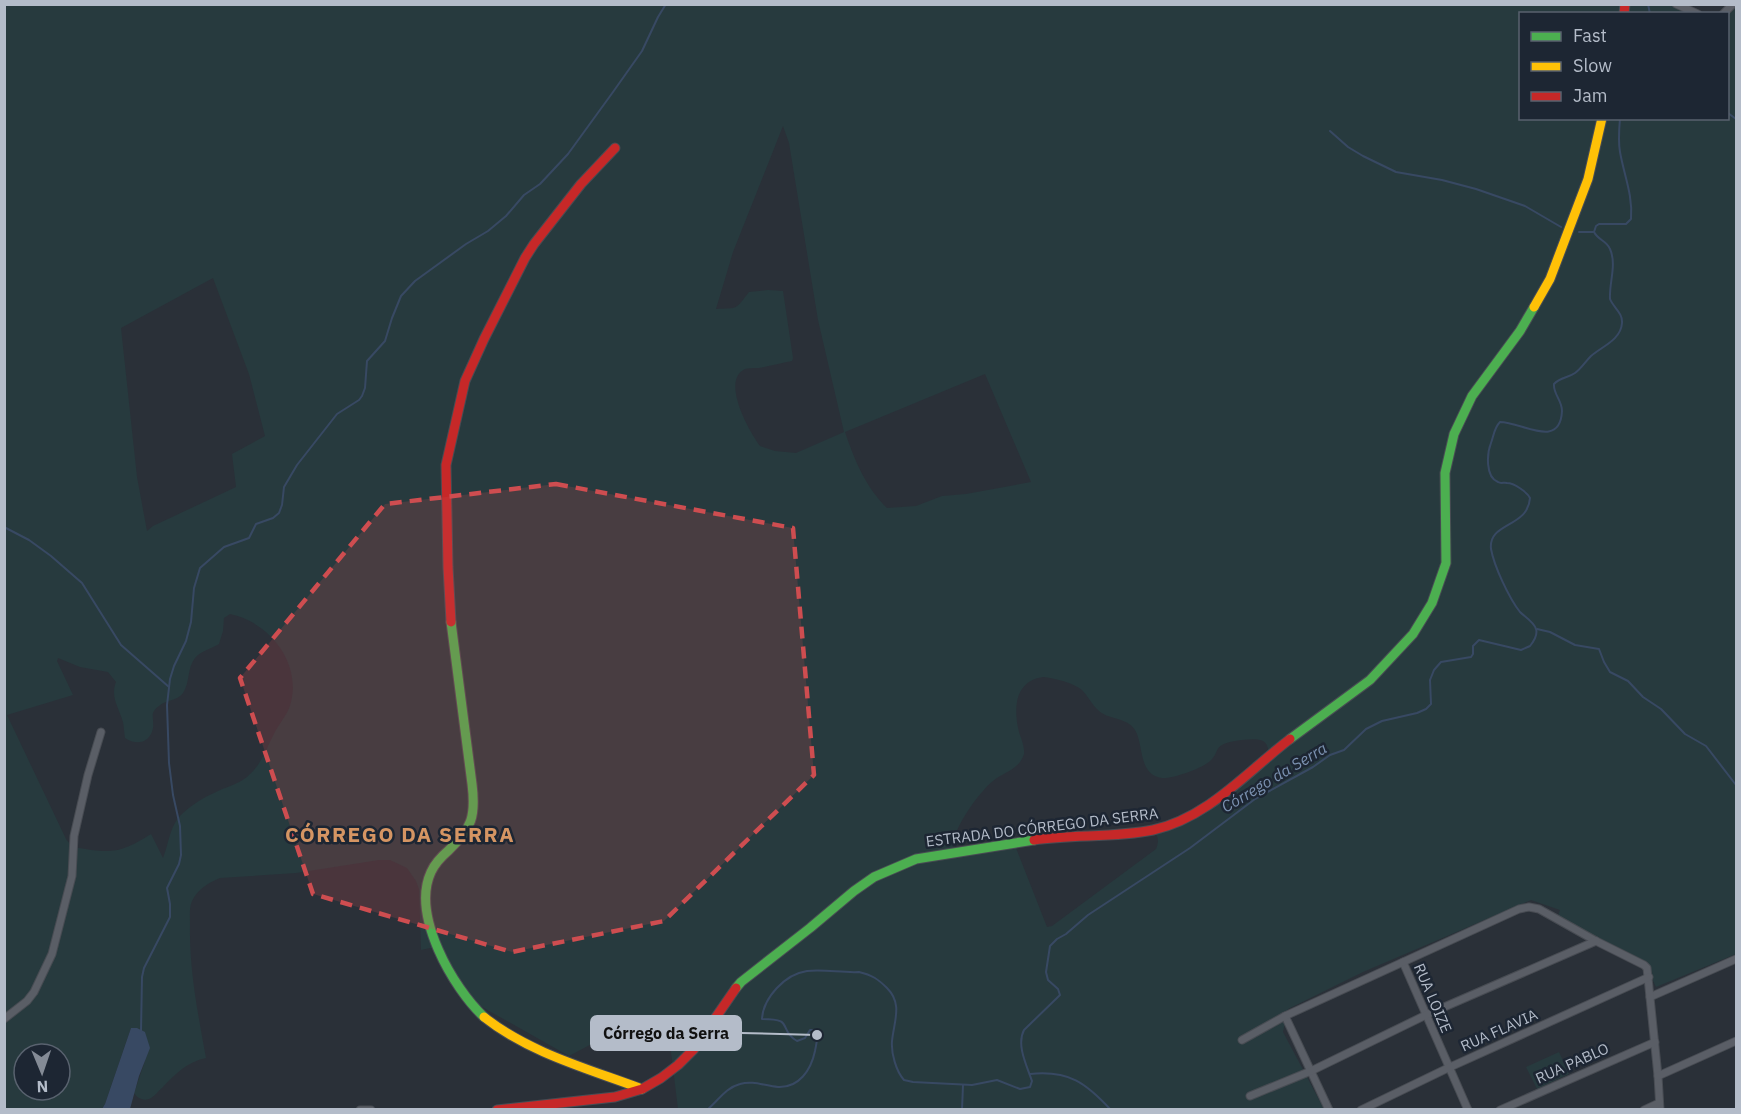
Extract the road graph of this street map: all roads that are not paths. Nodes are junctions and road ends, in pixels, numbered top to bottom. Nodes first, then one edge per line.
1 (1676, 4) edge
2 (1694, 12) edge
3 (1602, 120) edge
4 (615, 148) dead end
5 (101, 732) dead end
6 (1596, 941) junction
7 (1737, 959) edge
8 (1403, 962) junction
9 (1649, 977) junction
10 (1650, 997) junction
11 (1426, 1015) junction
12 (1285, 1016) junction
13 (4, 1018) edge
14 (1242, 1040) dead end
15 (1737, 1041) edge
16 (1655, 1042) junction
17 (1448, 1068) junction
18 (1311, 1071) junction
19 (1658, 1076) junction
20 (642, 1089) junction
21 (1250, 1096) dead end
22 (1659, 1106) edge
23 (360, 1110) edge
24 (371, 1110) edge
25 (496, 1110) edge
26 (1329, 1110) edge
27 (1361, 1110) edge
28 (1468, 1110) edge
29 (1500, 1110) edge
30 (1644, 1110) edge

1 - 2 street
3 - 20 street, ESTRADA DO CÓRREGO DA SERRA
4 - 20 street
5 - 13 street
6 - 8 street
6 - 9 street
6 - 11 street
7 - 10 street
8 - 11 street, RUA LOIZE
8 - 12 street
9 - 10 street
9 - 17 street, RUA FLAVIA
10 - 16 street
11 - 17 street, RUA LOIZE
11 - 18 street
12 - 14 street
12 - 18 street
15 - 19 street
16 - 19 street
16 - 29 street, RUA PABLO
17 - 27 street, RUA FLAVIA
17 - 28 street, RUA LOIZE
18 - 21 street
18 - 26 street
19 - 22 street
20 - 25 street, ESTRADA DO CÓRREGO DA SERRA
22 - 30 street
23 - 24 street

